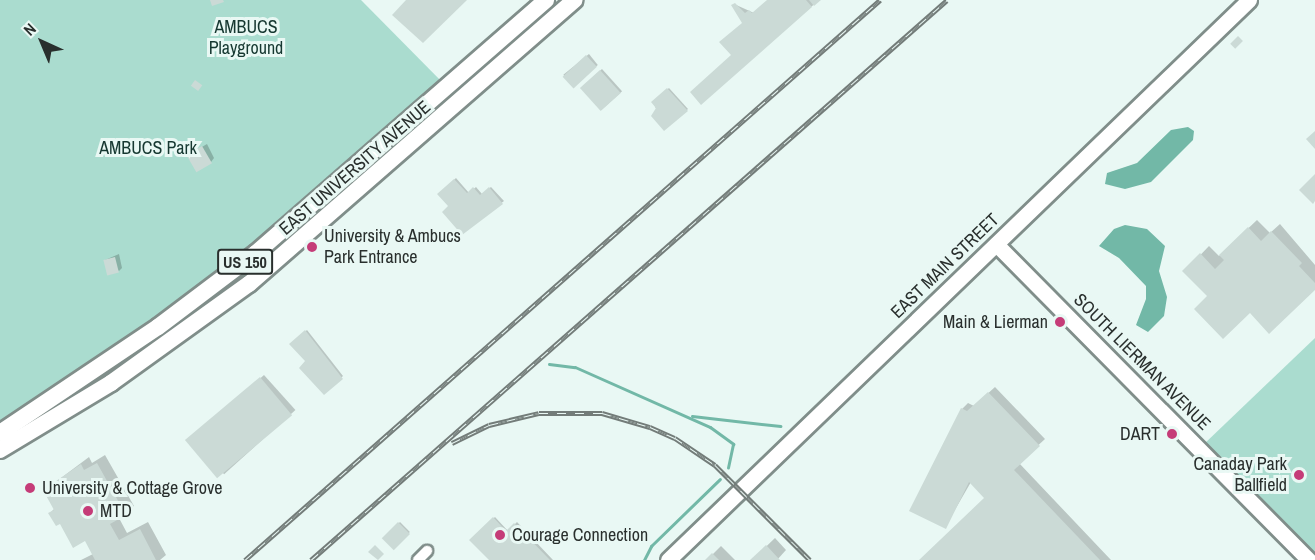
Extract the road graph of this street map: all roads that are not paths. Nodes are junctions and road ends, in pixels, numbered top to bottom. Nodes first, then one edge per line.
1 (546, 0) edge
2 (575, 0) edge
3 (1249, 0) edge
4 (996, 244) junction
5 (0, 433) edge
6 (0, 450) edge
7 (427, 551) dead end
8 (418, 560) edge
9 (668, 560) edge
10 (1309, 560) edge

1 - 5 main road, EAST UNIVERSITY AVENUE / US 150
2 - 6 main road, EAST UNIVERSITY AVENUE / US 150
3 - 4 main road, EAST MAIN STREET
4 - 9 main road, EAST MAIN STREET
4 - 10 main road, SOUTH LIERMAN AVENUE
7 - 8 street

